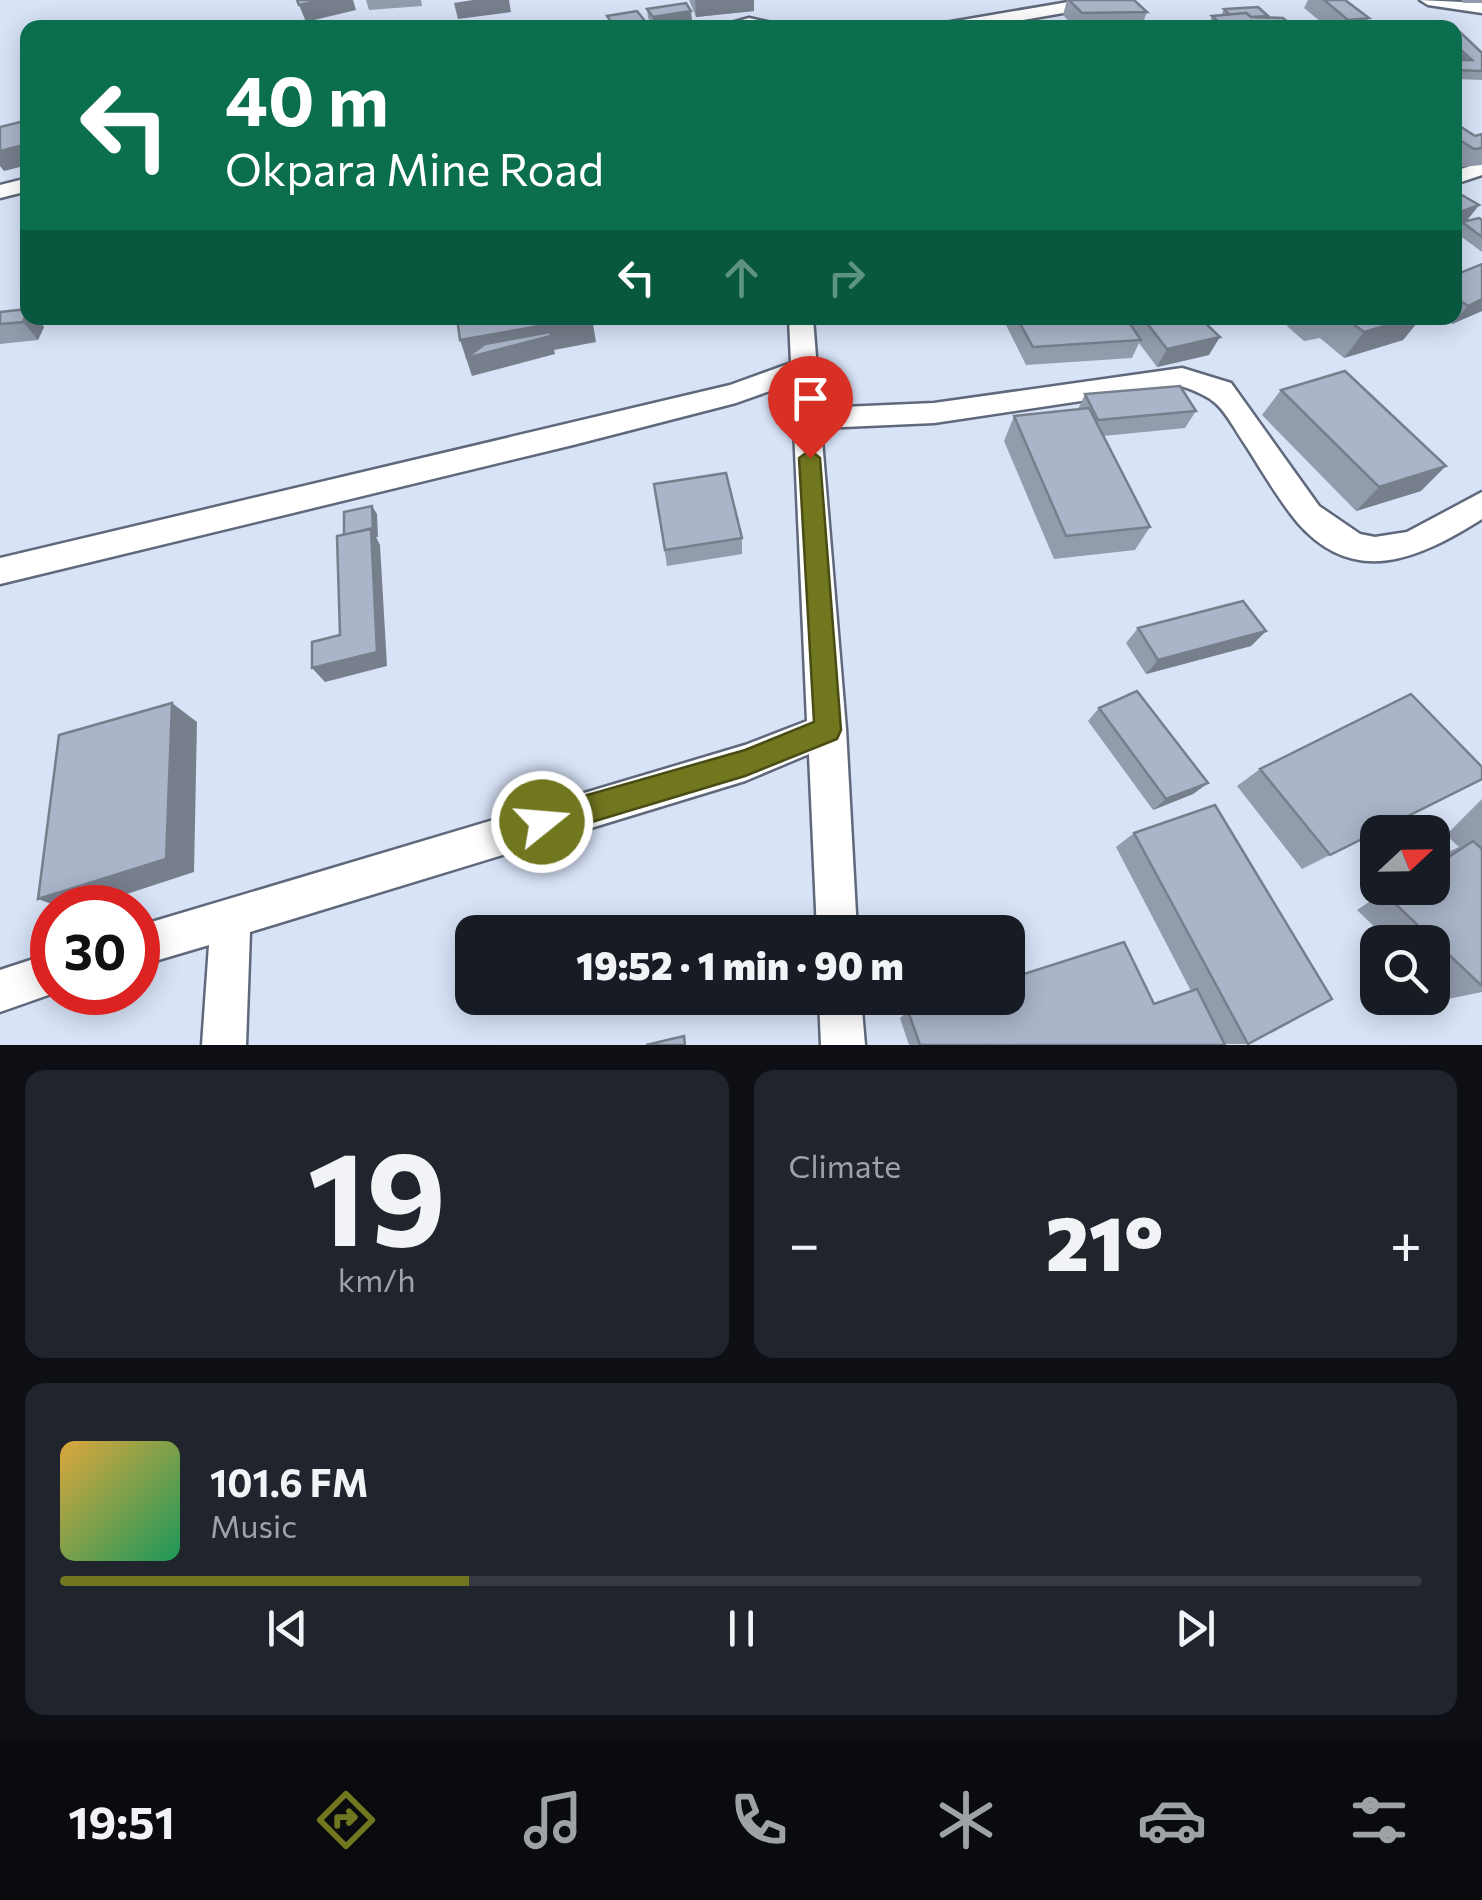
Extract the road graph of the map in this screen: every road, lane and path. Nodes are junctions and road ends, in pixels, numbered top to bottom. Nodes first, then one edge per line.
1 (1428, 0) edge
2 (1116, 3) edge
3 (1482, 8) edge
4 (1000, 20) edge
5 (801, 325) edge
6 (804, 368) junction
7 (807, 419) junction
8 (1482, 504) edge
9 (0, 571) edge
10 (828, 730) junction
11 (231, 915) junction
12 (836, 915) edge
13 (160, 939) edge
14 (30, 982) edge
15 (0, 992) edge
16 (841, 1015) edge
17 (224, 1045) edge
18 (843, 1045) edge

1 - 3 street
2 - 4 street
5 - 6 street
6 - 7 street
6 - 9 street
7 - 8 street
7 - 10 street
10 - 11 street
10 - 12 street
11 - 13 street
11 - 17 street
14 - 15 street
16 - 18 street

